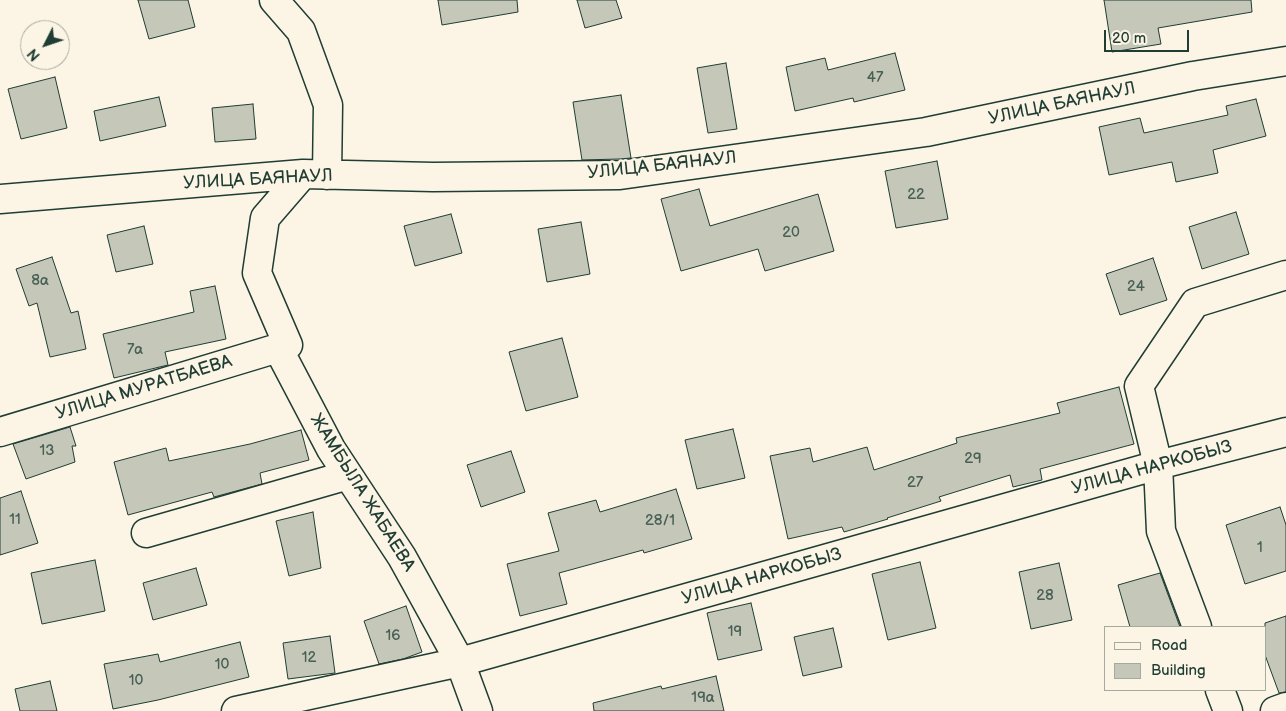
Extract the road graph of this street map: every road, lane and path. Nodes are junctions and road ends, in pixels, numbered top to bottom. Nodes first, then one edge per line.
1 (274, 0) edge
2 (1286, 61) edge
3 (315, 174) junction
4 (0, 199) edge
5 (1286, 275) edge
6 (288, 345) junction
7 (0, 432) edge
8 (1286, 432) edge
9 (1158, 465) junction
10 (348, 475) junction
11 (146, 533) dead end
12 (1197, 626) edge
13 (460, 662) junction
14 (1220, 691) edge
15 (1286, 707) edge
16 (236, 711) edge
17 (478, 711) edge
18 (1228, 711) edge
19 (1275, 711) edge

1 - 3 street
2 - 3 street, УЛИЦА БАЯНАУЛ
3 - 4 street, УЛИЦА БАЯНАУЛ
3 - 6 street, ЖАМБЫЛА ЖАБАЕВА
5 - 9 street
6 - 7 street, УЛИЦА МУРАТБАЕВА
6 - 10 street, ЖАМБЫЛА ЖАБАЕВА
8 - 9 street, УЛИЦА НАРКОБЫЗ
9 - 12 street
9 - 13 street, УЛИЦА НАРКОБЫЗ
10 - 11 street
10 - 13 street, ЖАМБЫЛА ЖАБАЕВА
13 - 16 street, УЛИЦА НАРКОБЫЗ
13 - 17 street, ЖАМБЫЛА ЖАБАЕВА
14 - 18 street
15 - 19 street

